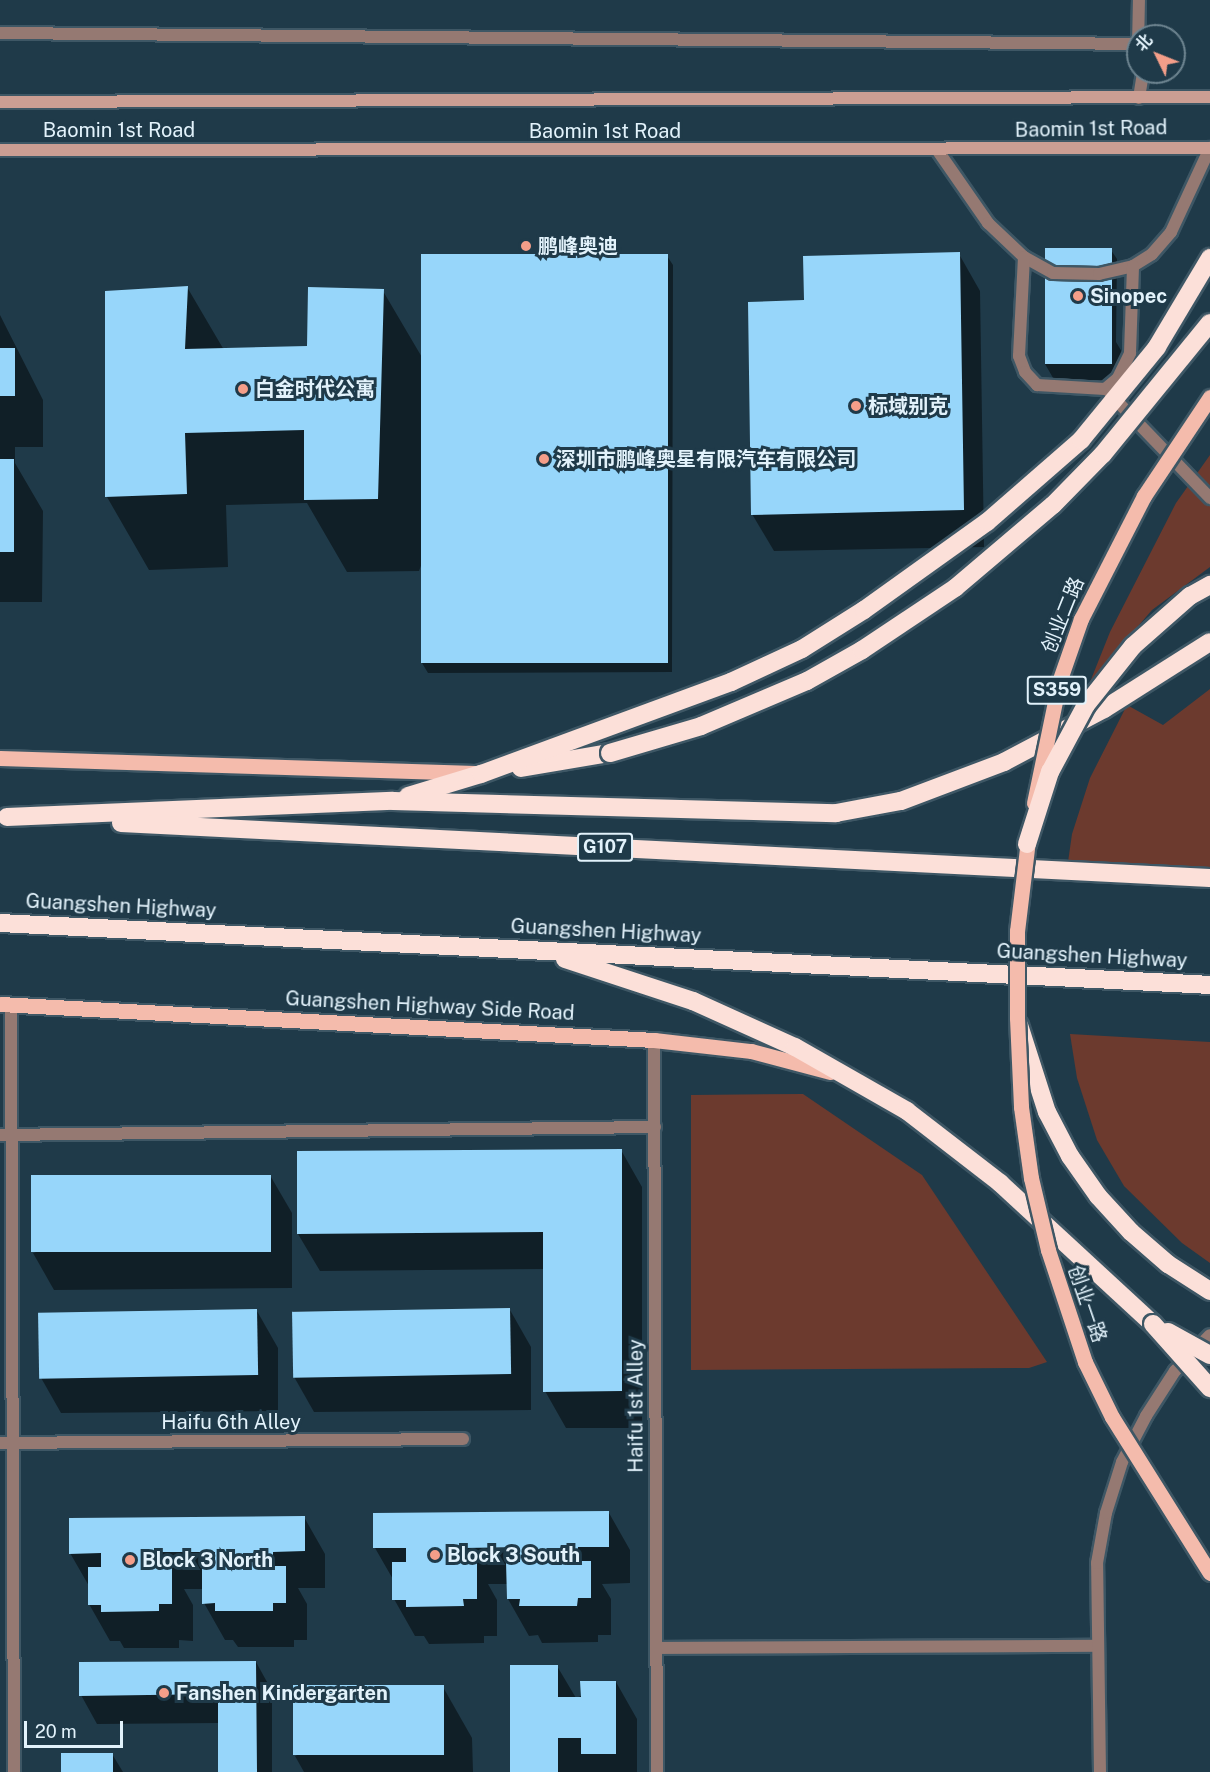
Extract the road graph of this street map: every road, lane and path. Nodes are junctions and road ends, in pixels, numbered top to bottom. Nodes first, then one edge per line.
1 (1139, 0) edge
2 (1138, 24) edge
3 (0, 33) edge
4 (1126, 45) edge
5 (1141, 84) edge
6 (1210, 97) edge
7 (1138, 98) junction
8 (0, 102) edge
9 (1210, 148) edge
10 (0, 150) edge
11 (938, 151) junction
12 (1024, 257) junction
13 (1210, 258) edge
14 (1132, 266) junction
15 (1210, 323) edge
16 (1110, 395) junction
17 (1210, 398) edge
18 (1210, 498) edge
19 (1210, 585) edge
20 (1210, 642) edge
21 (0, 758) edge
22 (481, 774) junction
23 (393, 801) junction
24 (4, 817) edge
25 (1027, 844) junction
26 (1210, 878) edge
27 (0, 923) edge
28 (528, 949) junction
29 (1210, 985) edge
30 (5, 1005) edge
31 (1017, 1018) junction
32 (654, 1040) junction
33 (854, 1079) junction
34 (655, 1127) junction
35 (6, 1135) edge
36 (1210, 1291) edge
37 (1154, 1324) junction
38 (1210, 1335) edge
39 (1210, 1355) edge
40 (1210, 1388) edge
41 (463, 1439) dead end
42 (6, 1443) edge
43 (1210, 1573) edge
44 (1098, 1646) junction
45 (656, 1648) junction
46 (14, 1772) edge
47 (657, 1772) edge
48 (1100, 1772) edge

1 - 2 street
3 - 4 street
5 - 7 street
6 - 7 main road, Baomin 1st Road
7 - 8 main road, Baomin 1st Road
9 - 11 main road, Baomin 1st Road
9 - 14 street
10 - 11 main road, Baomin 1st Road
11 - 12 street
12 - 14 street
12 - 16 street
13 - 16 highway
14 - 16 street
15 - 22 highway, bridge
16 - 18 street
16 - 22 highway
17 - 25 main road, 创业二路 / S359, bridge
19 - 25 highway, bridge
20 - 23 highway, bridge
21 - 22 main road
22 - 23 highway
23 - 24 highway
24 - 26 highway, G107
25 - 31 main road, 创业二路 / S359, bridge
27 - 28 highway, Guangshen Highway
28 - 29 highway, Guangshen Highway
28 - 33 highway
30 - 32 main road, Guangshen Highway Side Road
30 - 35 street
31 - 36 highway, bridge
31 - 43 main road, 创业一路, bridge
32 - 33 main road, Guangshen Highway Side Road
32 - 34 street, Haifu 1st Alley
33 - 37 highway, bridge
34 - 35 street
34 - 45 street, Haifu 1st Alley
35 - 42 street
37 - 39 highway, bridge
37 - 40 highway, bridge
38 - 44 street
41 - 42 street, Haifu 6th Alley
42 - 46 street
44 - 45 street
44 - 48 street
45 - 47 street, Haifu 1st Alley

